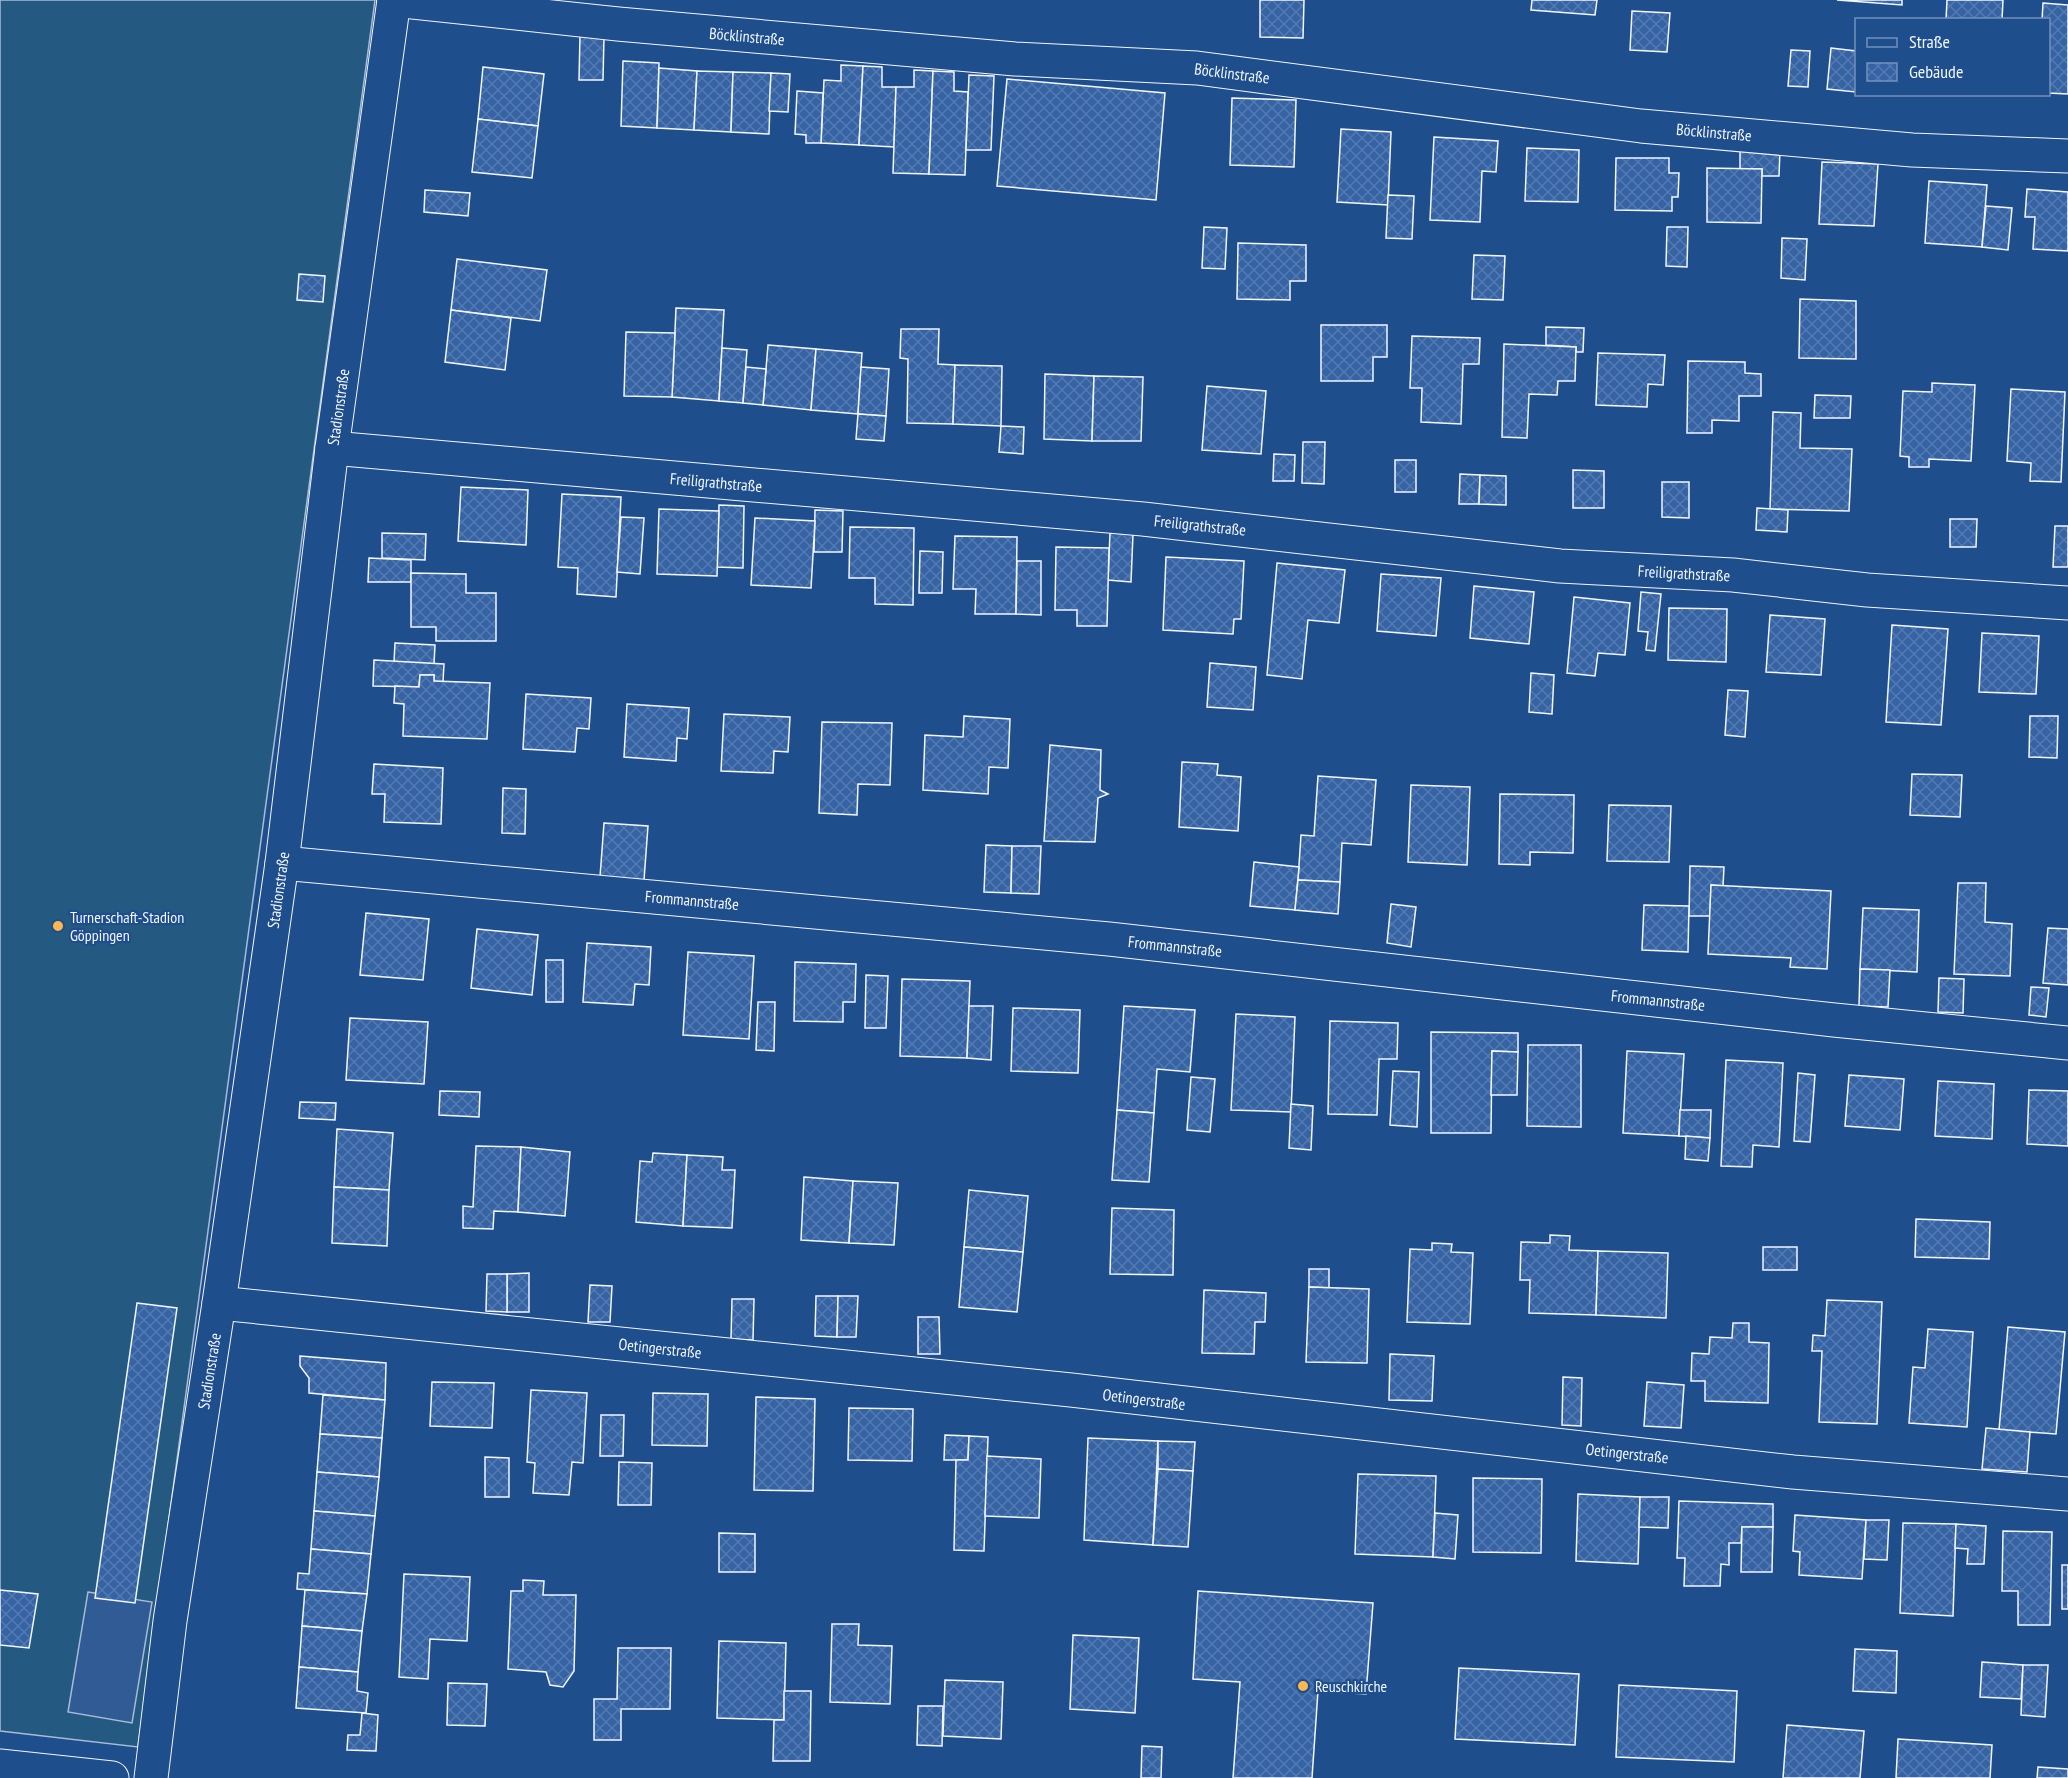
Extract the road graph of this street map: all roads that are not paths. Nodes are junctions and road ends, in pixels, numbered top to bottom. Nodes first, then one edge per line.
1 (394, 0) edge
2 (2068, 156) edge
3 (332, 448) junction
4 (2068, 603) edge
5 (282, 863) junction
6 (2068, 1043) edge
7 (219, 1303) junction
8 (2068, 1494) edge
9 (0, 1766) edge
10 (112, 1778) edge
11 (151, 1778) edge

1 - 2 street, Böcklinstraße
1 - 3 street, Stadionstraße
3 - 4 street, Freiligrathstraße
3 - 5 street, Stadionstraße
5 - 6 street, Frommannstraße
5 - 7 street, Stadionstraße
7 - 8 street, Oetingerstraße
7 - 11 street, Stadionstraße
9 - 10 street

